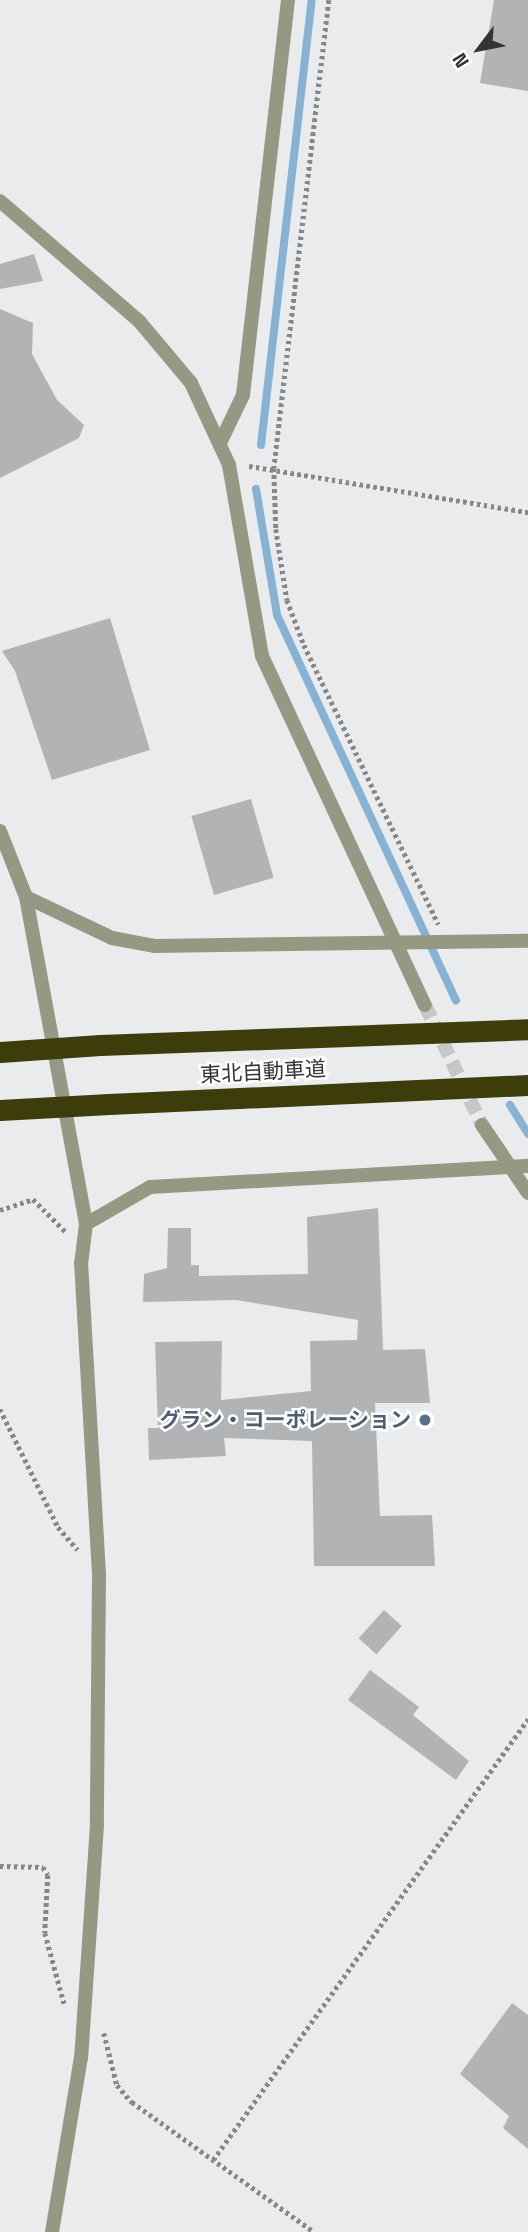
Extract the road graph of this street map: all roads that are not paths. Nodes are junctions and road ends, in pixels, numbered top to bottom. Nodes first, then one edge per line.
1 (288, 0) edge
2 (0, 201) edge
3 (220, 441) junction
4 (0, 831) edge
5 (26, 897) junction
6 (528, 941) edge
7 (397, 944) junction
8 (425, 1005) tunnel mouth
9 (528, 1029) edge
10 (0, 1052) edge
11 (528, 1084) edge
12 (0, 1110) edge
13 (482, 1125) tunnel mouth
14 (508, 1166) junction
15 (528, 1166) edge
16 (528, 1192) edge
17 (85, 1230) junction
18 (52, 2232) edge

1 - 3 street
2 - 3 street
3 - 7 street
4 - 5 street
5 - 7 street
5 - 17 street
6 - 7 street
7 - 8 street
9 - 10 highway, 東北自動車道, bridge
11 - 12 highway, 東北自動車道, bridge
13 - 14 street
14 - 15 street
14 - 16 street
14 - 17 street
17 - 18 street

